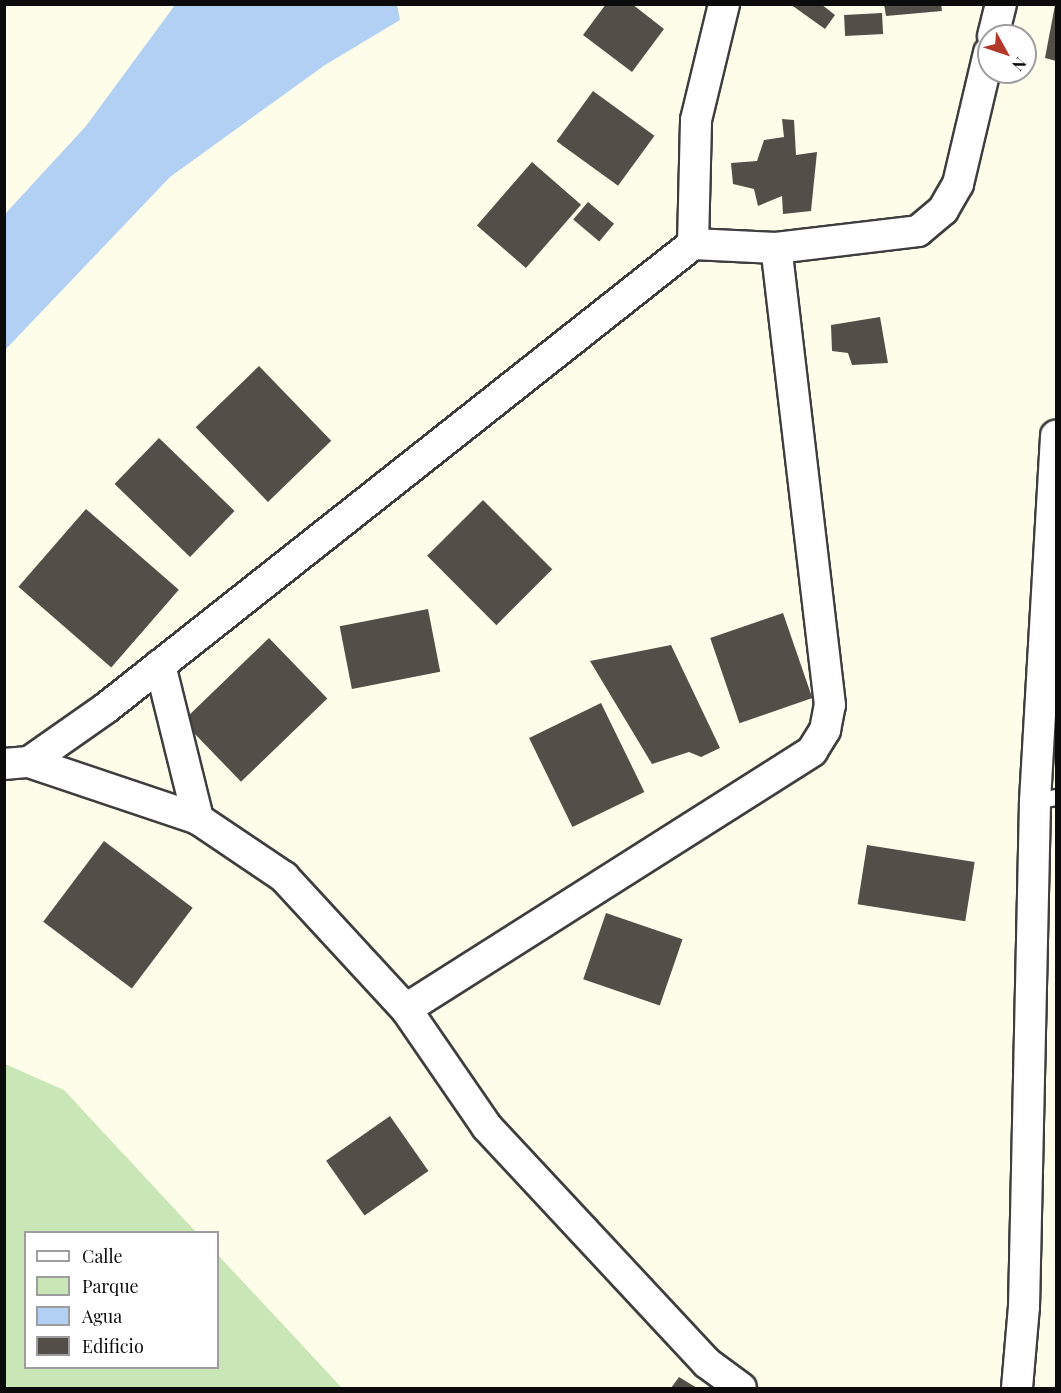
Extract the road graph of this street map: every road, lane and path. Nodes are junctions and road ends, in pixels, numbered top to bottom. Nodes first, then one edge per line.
1 (724, 4) edge
2 (1001, 4) edge
3 (996, 24) edge
4 (982, 84) edge
5 (693, 244) junction
6 (776, 248) junction
7 (1056, 436) edge
8 (160, 665) junction
9 (16, 763) edge
10 (1046, 799) edge
11 (198, 819) junction
12 (406, 1009) junction
13 (741, 1389) edge
14 (1017, 1389) edge

1 - 5 street
2 - 3 street
4 - 6 street
5 - 6 street
5 - 8 street
6 - 12 street
7 - 10 street
8 - 9 street
8 - 11 street
9 - 11 street
10 - 14 street
11 - 12 street
12 - 13 street

